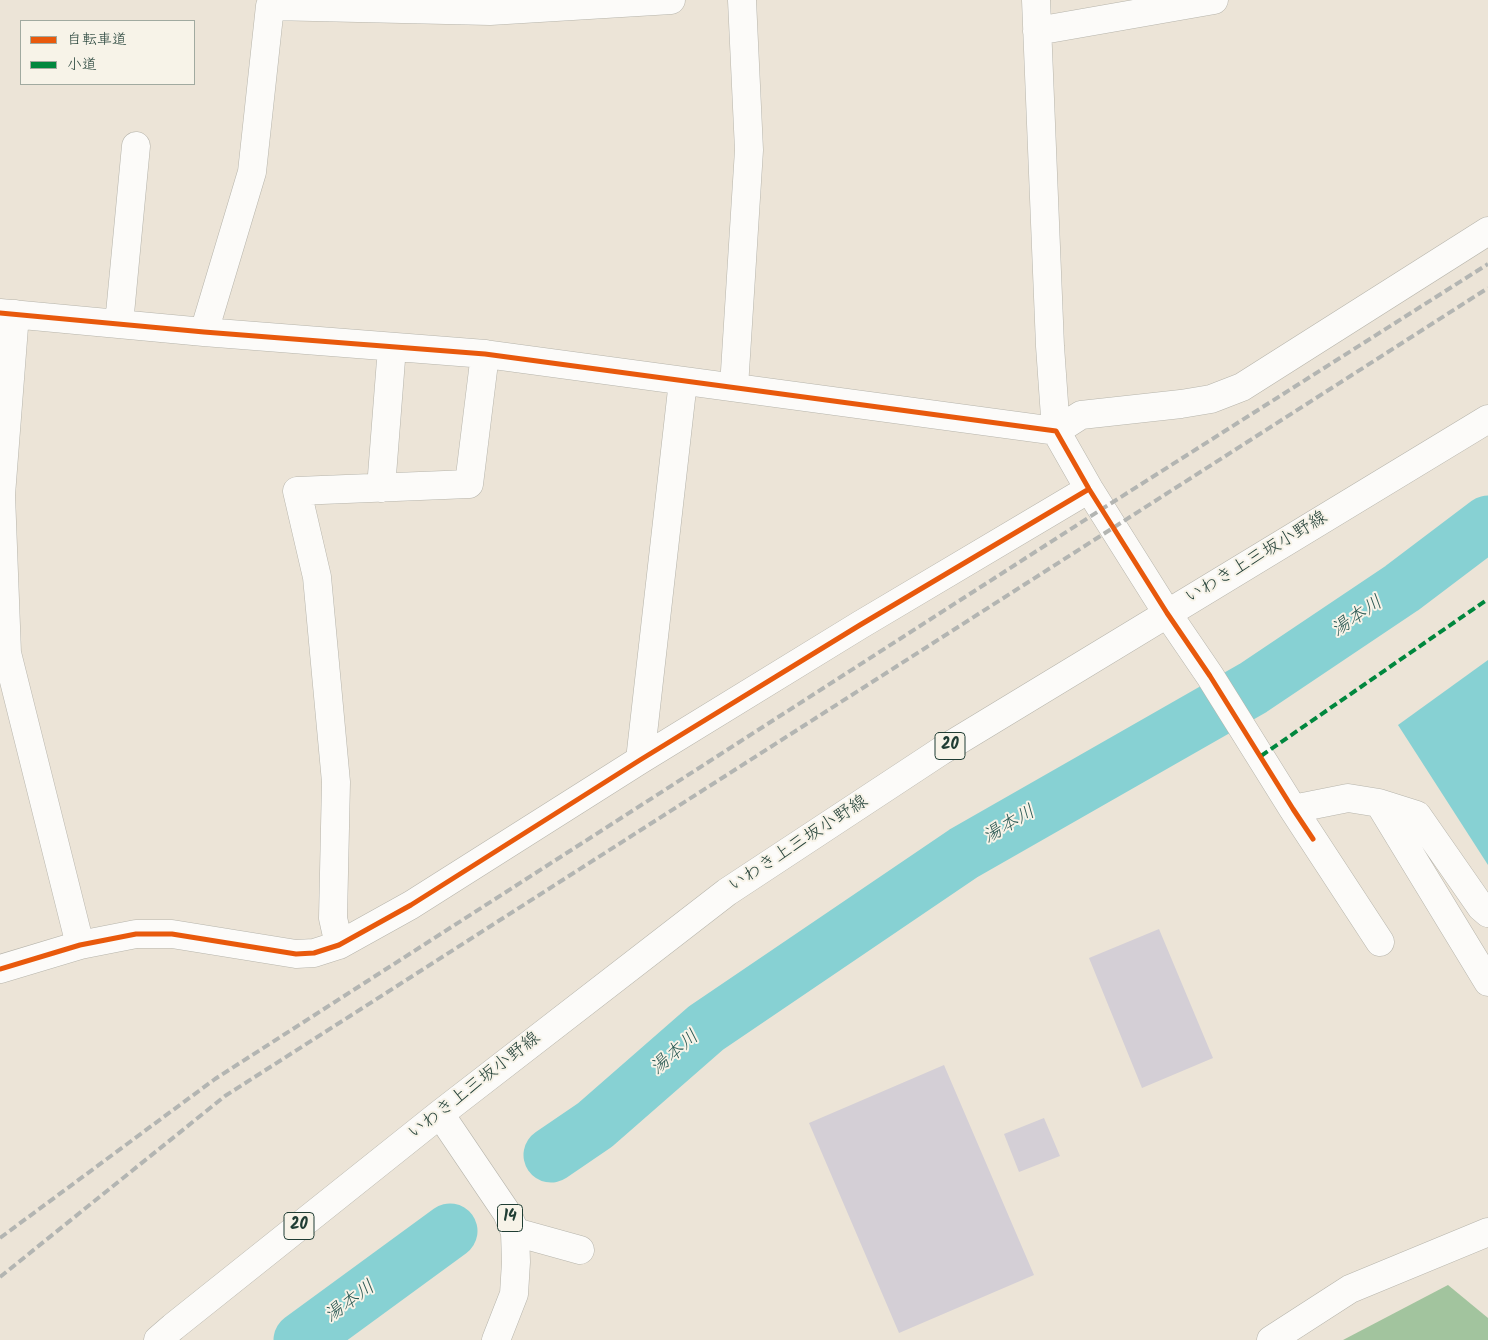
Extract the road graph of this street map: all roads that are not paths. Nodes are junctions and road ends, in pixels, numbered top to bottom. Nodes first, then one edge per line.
1 (671, 0) edge
2 (742, 0) edge
3 (1036, 0) edge
4 (1214, 0) edge
5 (270, 3) edge
6 (1037, 31) junction
7 (136, 146) dead end
8 (1488, 231) edge
9 (7, 313) edge
10 (119, 324) junction
11 (204, 332) junction
12 (392, 346) junction
13 (485, 354) junction
14 (683, 381) junction
15 (734, 387) junction
16 (1488, 419) edge
17 (1056, 431) junction
18 (381, 488) junction
19 (1089, 488) junction
20 (1167, 613) junction
21 (3, 654) edge
22 (640, 760) junction
23 (1379, 803) junction
24 (1293, 809) junction
25 (1488, 913) edge
26 (1380, 942) dead end
27 (80, 945) junction
28 (339, 945) junction
29 (0, 969) edge
30 (1488, 982) edge
31 (440, 1114) junction
32 (515, 1232) junction
33 (1488, 1232) edge
34 (580, 1250) dead end
35 (158, 1340) edge
36 (496, 1340) edge
37 (1271, 1340) edge

1 - 5 street
2 - 15 street
3 - 6 street
4 - 6 street
5 - 11 street
6 - 17 street
7 - 10 street
8 - 17 street
9 - 10 street
9 - 21 street
10 - 11 street
11 - 12 street
12 - 13 street
12 - 18 street
13 - 14 street
13 - 18 street
14 - 15 street
14 - 22 street
15 - 17 street
16 - 20 street, いわき上三坂小野線 / 20
17 - 19 street
18 - 28 street
19 - 20 street
19 - 22 street
20 - 24 street
20 - 31 street, いわき上三坂小野線 / 20
21 - 27 street
22 - 28 street
23 - 24 street
23 - 25 street
23 - 30 street
24 - 26 street
27 - 28 street
27 - 29 street
31 - 32 street, 14
31 - 35 street, いわき上三坂小野線 / 20
32 - 34 street
32 - 36 street, 14
33 - 37 street

